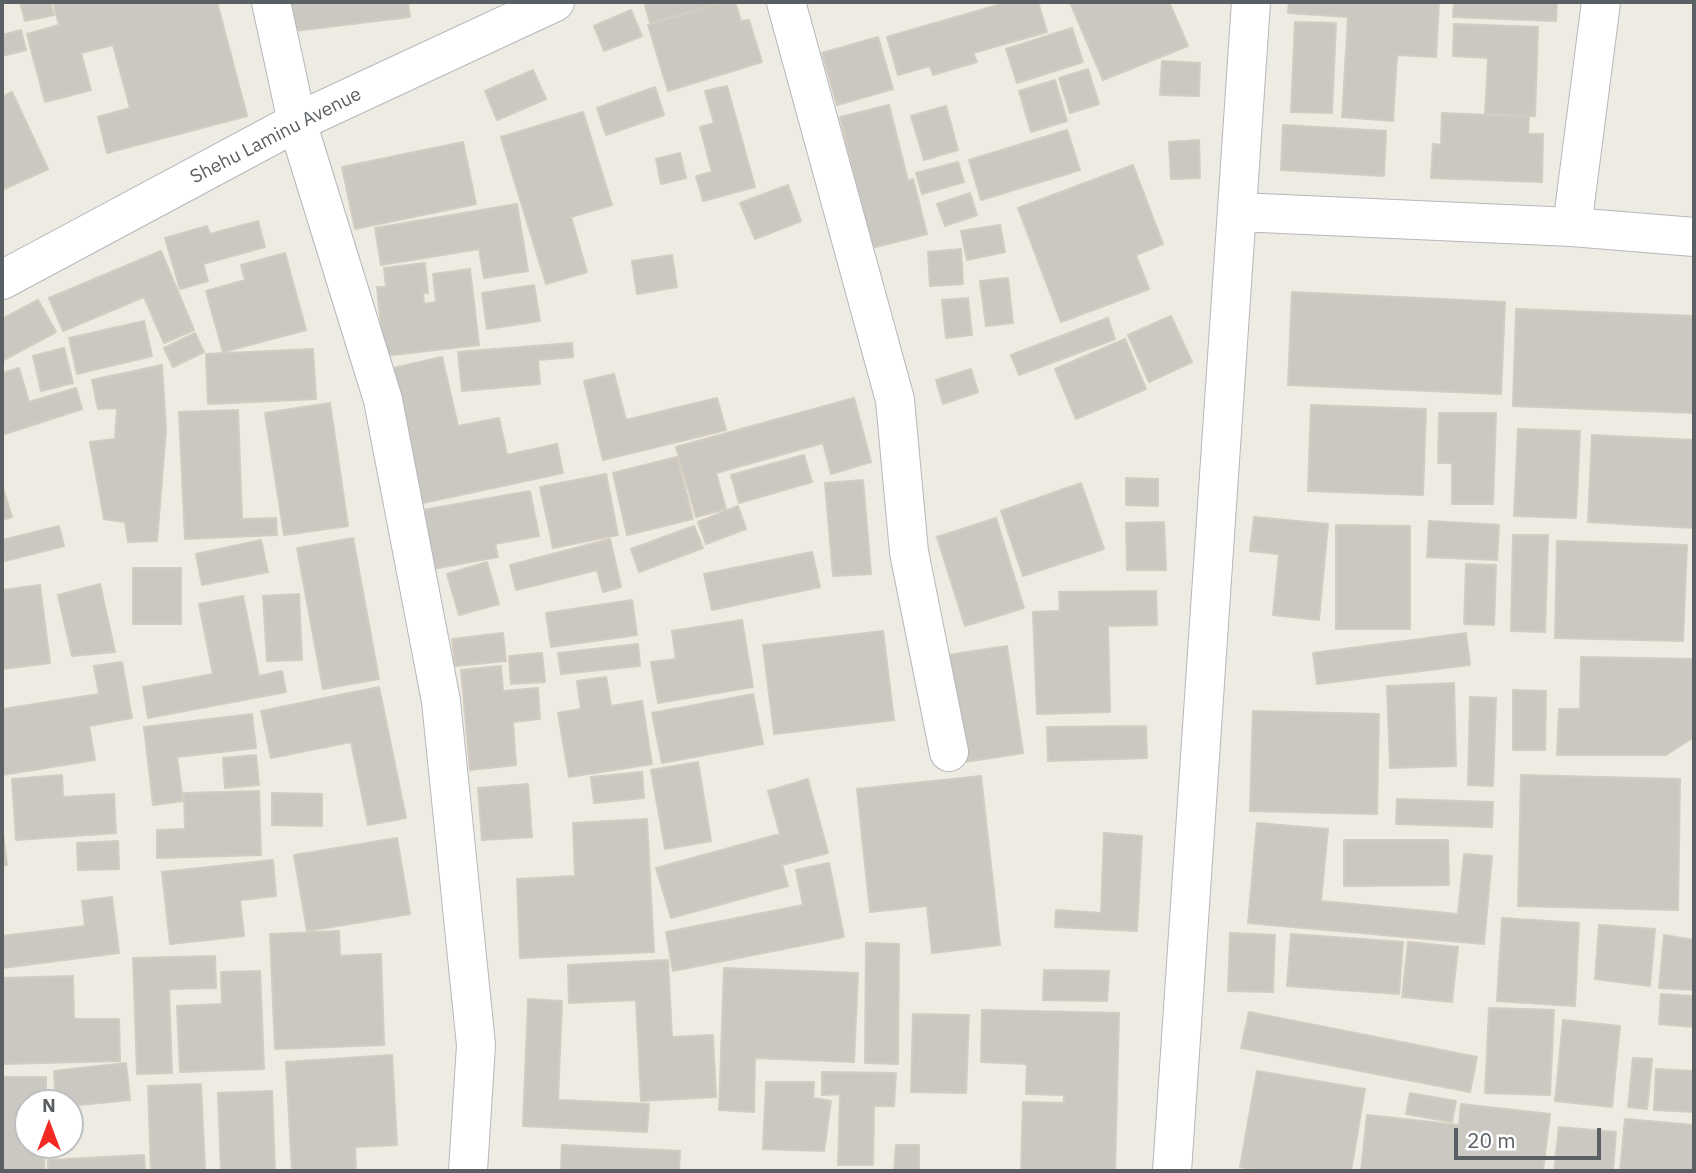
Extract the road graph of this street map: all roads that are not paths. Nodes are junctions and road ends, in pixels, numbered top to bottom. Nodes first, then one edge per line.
1 (271, 2) edge
2 (555, 2) edge
3 (786, 2) edge
4 (1251, 2) edge
5 (1601, 2) edge
6 (297, 122) junction
7 (1238, 212) junction
8 (1572, 227) junction
9 (1694, 237) edge
10 (2, 280) edge
11 (949, 752) dead end
12 (468, 1171) edge
13 (1172, 1171) edge

1 - 6 street
2 - 6 street, Shehu Laminu Avenue
3 - 11 street
4 - 7 street
5 - 8 street
6 - 10 street, Shehu Laminu Avenue
6 - 12 street
7 - 8 street
7 - 13 street
8 - 9 street

